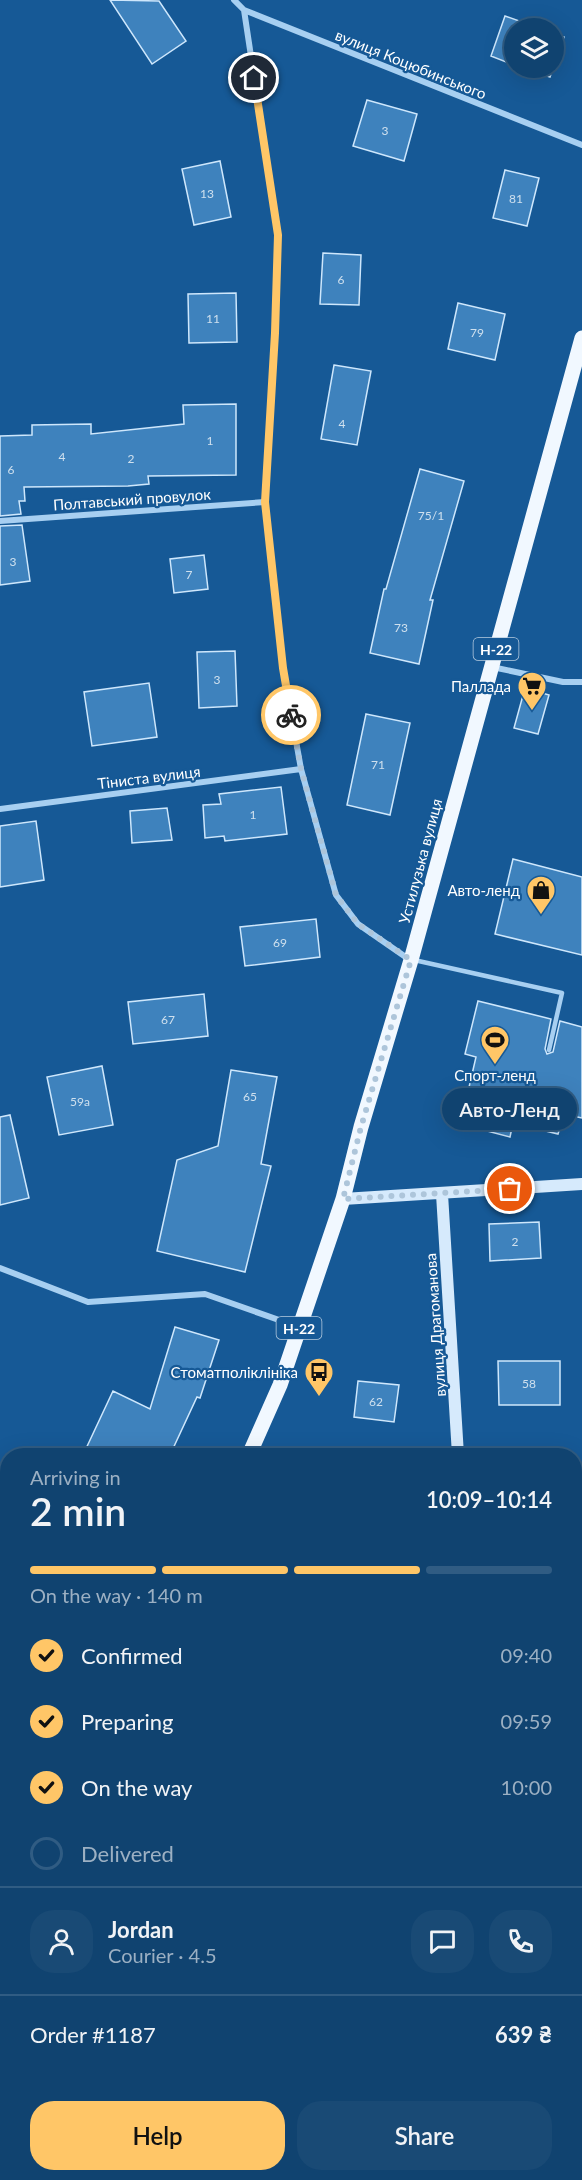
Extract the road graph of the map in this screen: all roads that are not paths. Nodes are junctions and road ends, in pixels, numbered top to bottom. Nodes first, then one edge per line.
1 (234, 0) edge
2 (244, 10) junction
3 (582, 145) edge
4 (582, 338) edge
5 (265, 502) junction
6 (0, 521) edge
7 (491, 667) junction
8 (582, 682) edge
9 (301, 769) junction
10 (0, 809) edge
11 (411, 960) junction
12 (549, 1050) dead end
13 (582, 1184) edge
14 (442, 1194) junction
15 (343, 1199) junction
16 (0, 1268) edge
17 (299, 1327) junction
18 (252, 1448) edge
19 (458, 1448) edge

1 - 2 street, вулиця Коцюбинського
2 - 3 street, вулиця Коцюбинського
2 - 5 street
4 - 7 main road, Устилузька вулиця / Н-22
5 - 6 street, Полтавський провулок
5 - 9 street
7 - 8 street
7 - 11 main road, Устилузька вулиця / Н-22
9 - 10 street, Тіниста вулиця
9 - 11 street
11 - 12 lane
11 - 15 main road, Устилузька вулиця / Н-22
13 - 14 street
14 - 15 street
14 - 19 street, вулиця Драгоманова
15 - 17 main road, Устилузька вулиця / Н-22
16 - 17 street
17 - 18 main road, Устилузька вулиця / Н-22

